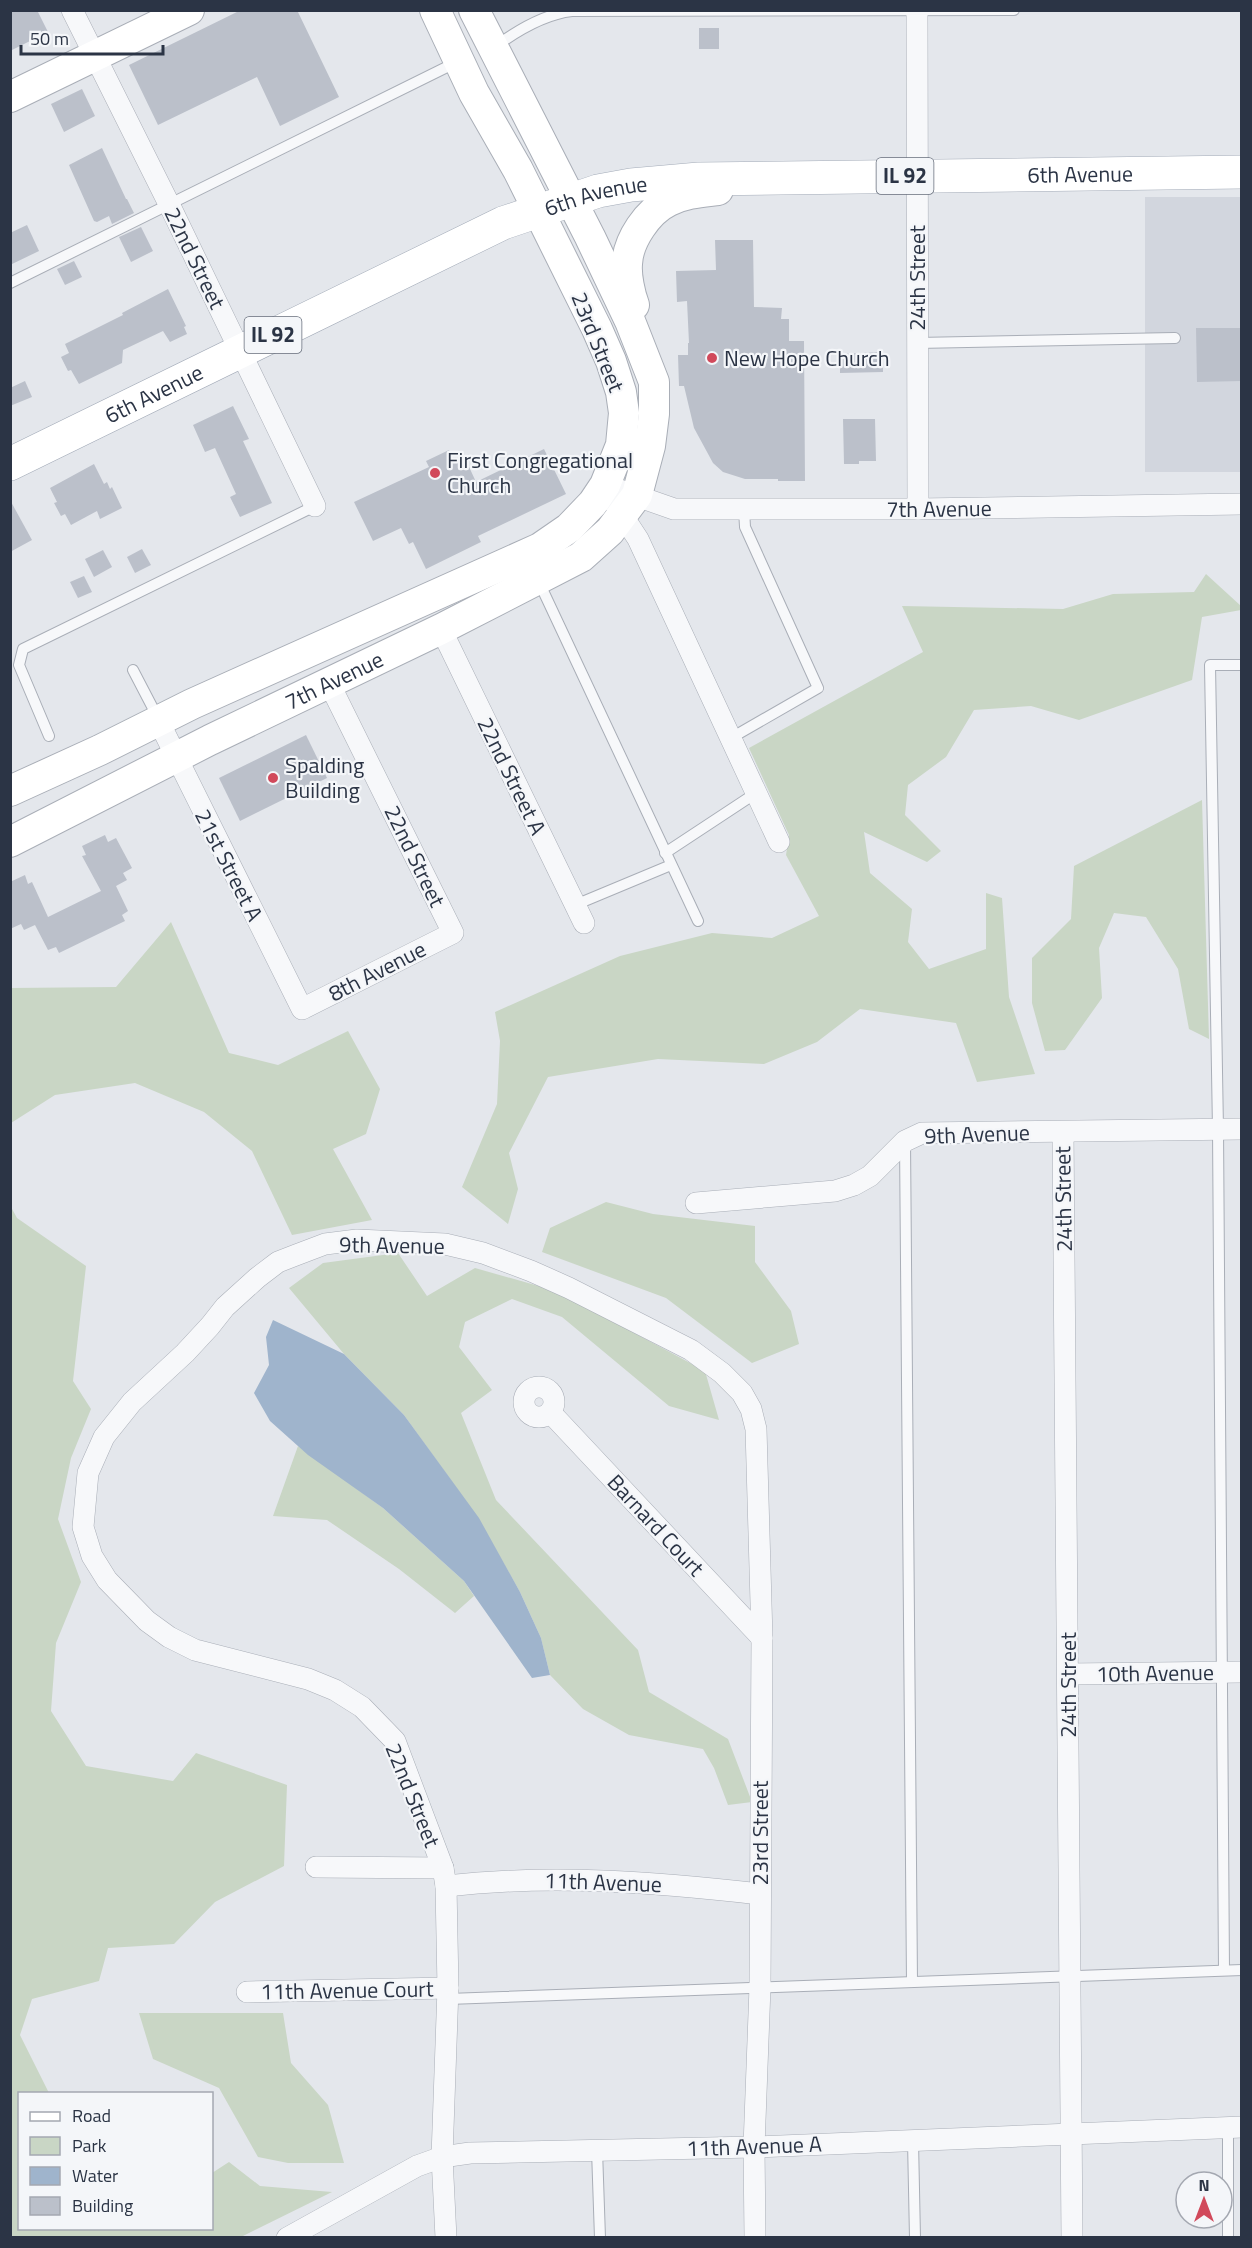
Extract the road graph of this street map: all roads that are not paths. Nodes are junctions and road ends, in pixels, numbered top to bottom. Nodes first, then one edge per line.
1 (72, 10) edge
2 (189, 10) edge
3 (435, 10) edge
4 (474, 10) edge
5 (1014, 10) edge
6 (917, 11) edge
7 (493, 48) junction
8 (95, 56) junction
9 (459, 61) junction
10 (10, 97) edge
11 (1242, 172) edge
12 (917, 176) junction
13 (803, 178) junction
14 (570, 201) junction
15 (169, 204) junction
16 (538, 211) junction
17 (10, 283) edge
18 (1175, 338) dead end
19 (917, 343) junction
20 (240, 351) junction
21 (654, 382) junction
22 (10, 464) edge
23 (605, 485) junction
24 (1242, 504) edge
25 (629, 505) junction
26 (315, 506) joint
27 (918, 508) junction
28 (744, 509) junction
29 (538, 580) junction
30 (441, 629) junction
31 (1242, 665) edge
32 (133, 670) dead end
33 (329, 683) junction
34 (158, 720) junction
35 (49, 736) dead end
36 (731, 738) junction
37 (176, 758) junction
38 (10, 791) edge
39 (756, 793) junction
40 (10, 842) edge
41 (779, 842) dead end
42 (665, 853) junction
43 (671, 865) junction
44 (580, 914) joint
45 (698, 921) dead end
46 (453, 933) joint
47 (302, 1009) joint
48 (1218, 1129) junction
49 (1242, 1129) edge
50 (1063, 1132) junction
51 (905, 1140) junction
52 (696, 1203) dead end
53 (132, 1402) joint
54 (550, 1412) dead end
55 (756, 1429) joint
56 (762, 1638) junction
57 (1232, 1672) edge
58 (1068, 1674) junction
59 (316, 1867) dead end
60 (444, 1877) junction
61 (760, 1894) junction
62 (1242, 1970) edge
63 (1224, 1971) junction
64 (1069, 1975) junction
65 (912, 1982) junction
66 (760, 1987) junction
67 (247, 1992) dead end
68 (448, 1993) junction
69 (1235, 2128) edge
70 (1070, 2135) junction
71 (913, 2141) junction
72 (754, 2147) junction
73 (597, 2150) junction
74 (442, 2157) junction
75 (287, 2238) edge
76 (446, 2238) edge
77 (600, 2238) edge
78 (755, 2238) edge
79 (915, 2238) edge
80 (1072, 2238) edge
81 (1227, 2238) edge

1 - 8 street, 22nd Street
2 - 8 main road
3 - 9 main road, 23rd Street
4 - 7 main road, 23rd Street
5 - 6 lane
6 - 7 lane
6 - 12 street, 24th Street
7 - 14 main road, 23rd Street
8 - 10 main road
8 - 15 street, 22nd Street
9 - 15 lane
9 - 16 main road, 23rd Street
11 - 12 main road, 6th Avenue / IL 92
12 - 13 main road, 6th Avenue / IL 92
12 - 19 street, 24th Street
13 - 14 main road, 6th Avenue / IL 92
13 - 21 main road
14 - 16 main road, 6th Avenue / IL 92
14 - 21 main road, 23rd Street
15 - 17 lane
15 - 20 street, 22nd Street
16 - 20 main road, 6th Avenue / IL 92
16 - 23 main road, 23rd Street
18 - 19 lane
19 - 27 street, 24th Street
20 - 22 main road, 6th Avenue / IL 92
20 - 26 street, 22nd Street
21 - 25 main road, 23rd Street
23 - 25 street
23 - 34 main road, 7th Avenue
24 - 27 street, 7th Avenue
25 - 28 street, 7th Avenue
25 - 29 main road, 7th Avenue
25 - 36 street
26 - 35 lane
27 - 28 street, 7th Avenue
28 - 36 lane
29 - 30 main road, 7th Avenue
29 - 42 lane
30 - 33 main road, 7th Avenue
30 - 44 street, 22nd Street A
31 - 48 lane
32 - 34 lane
33 - 37 main road, 7th Avenue
33 - 46 street, 22nd Street
34 - 37 street, 21st Street A
34 - 38 main road, 7th Avenue
36 - 39 street
37 - 40 main road, 7th Avenue
37 - 47 street, 21st Street A
39 - 41 street
39 - 42 lane
42 - 43 lane
43 - 44 lane
43 - 45 lane
46 - 47 street, 8th Avenue
48 - 49 street, 9th Avenue
48 - 50 street, 9th Avenue
48 - 57 lane
50 - 51 street, 9th Avenue
50 - 58 street, 24th Street
51 - 52 street, 9th Avenue
51 - 65 lane
53 - 55 street, 9th Avenue
53 - 60 street, 22nd Street
54 - 56 street, Barnard Court
55 - 56 street, 23rd Street
56 - 61 street, 23rd Street
57 - 58 street, 10th Avenue
57 - 63 lane
58 - 64 street, 24th Street
59 - 60 street, 11th Avenue
60 - 61 street, 11th Avenue
60 - 68 street, 22nd Street
61 - 66 street, 23rd Street
62 - 63 lane
63 - 64 lane
64 - 65 lane
64 - 70 street, 24th Street
65 - 66 lane
66 - 68 lane
66 - 72 street, 23rd Street
67 - 68 street, 11th Avenue Court
68 - 74 street, 22nd Street
69 - 70 street, 11th Avenue A
69 - 81 lane
70 - 71 street, 11th Avenue A
70 - 80 street, 24th Street
71 - 72 street, 11th Avenue A
71 - 79 lane
72 - 73 street, 11th Avenue A
72 - 78 street, 23rd Street
73 - 74 street, 11th Avenue A
73 - 77 lane
74 - 75 street, 11th Avenue A
74 - 76 street, 22nd Street

